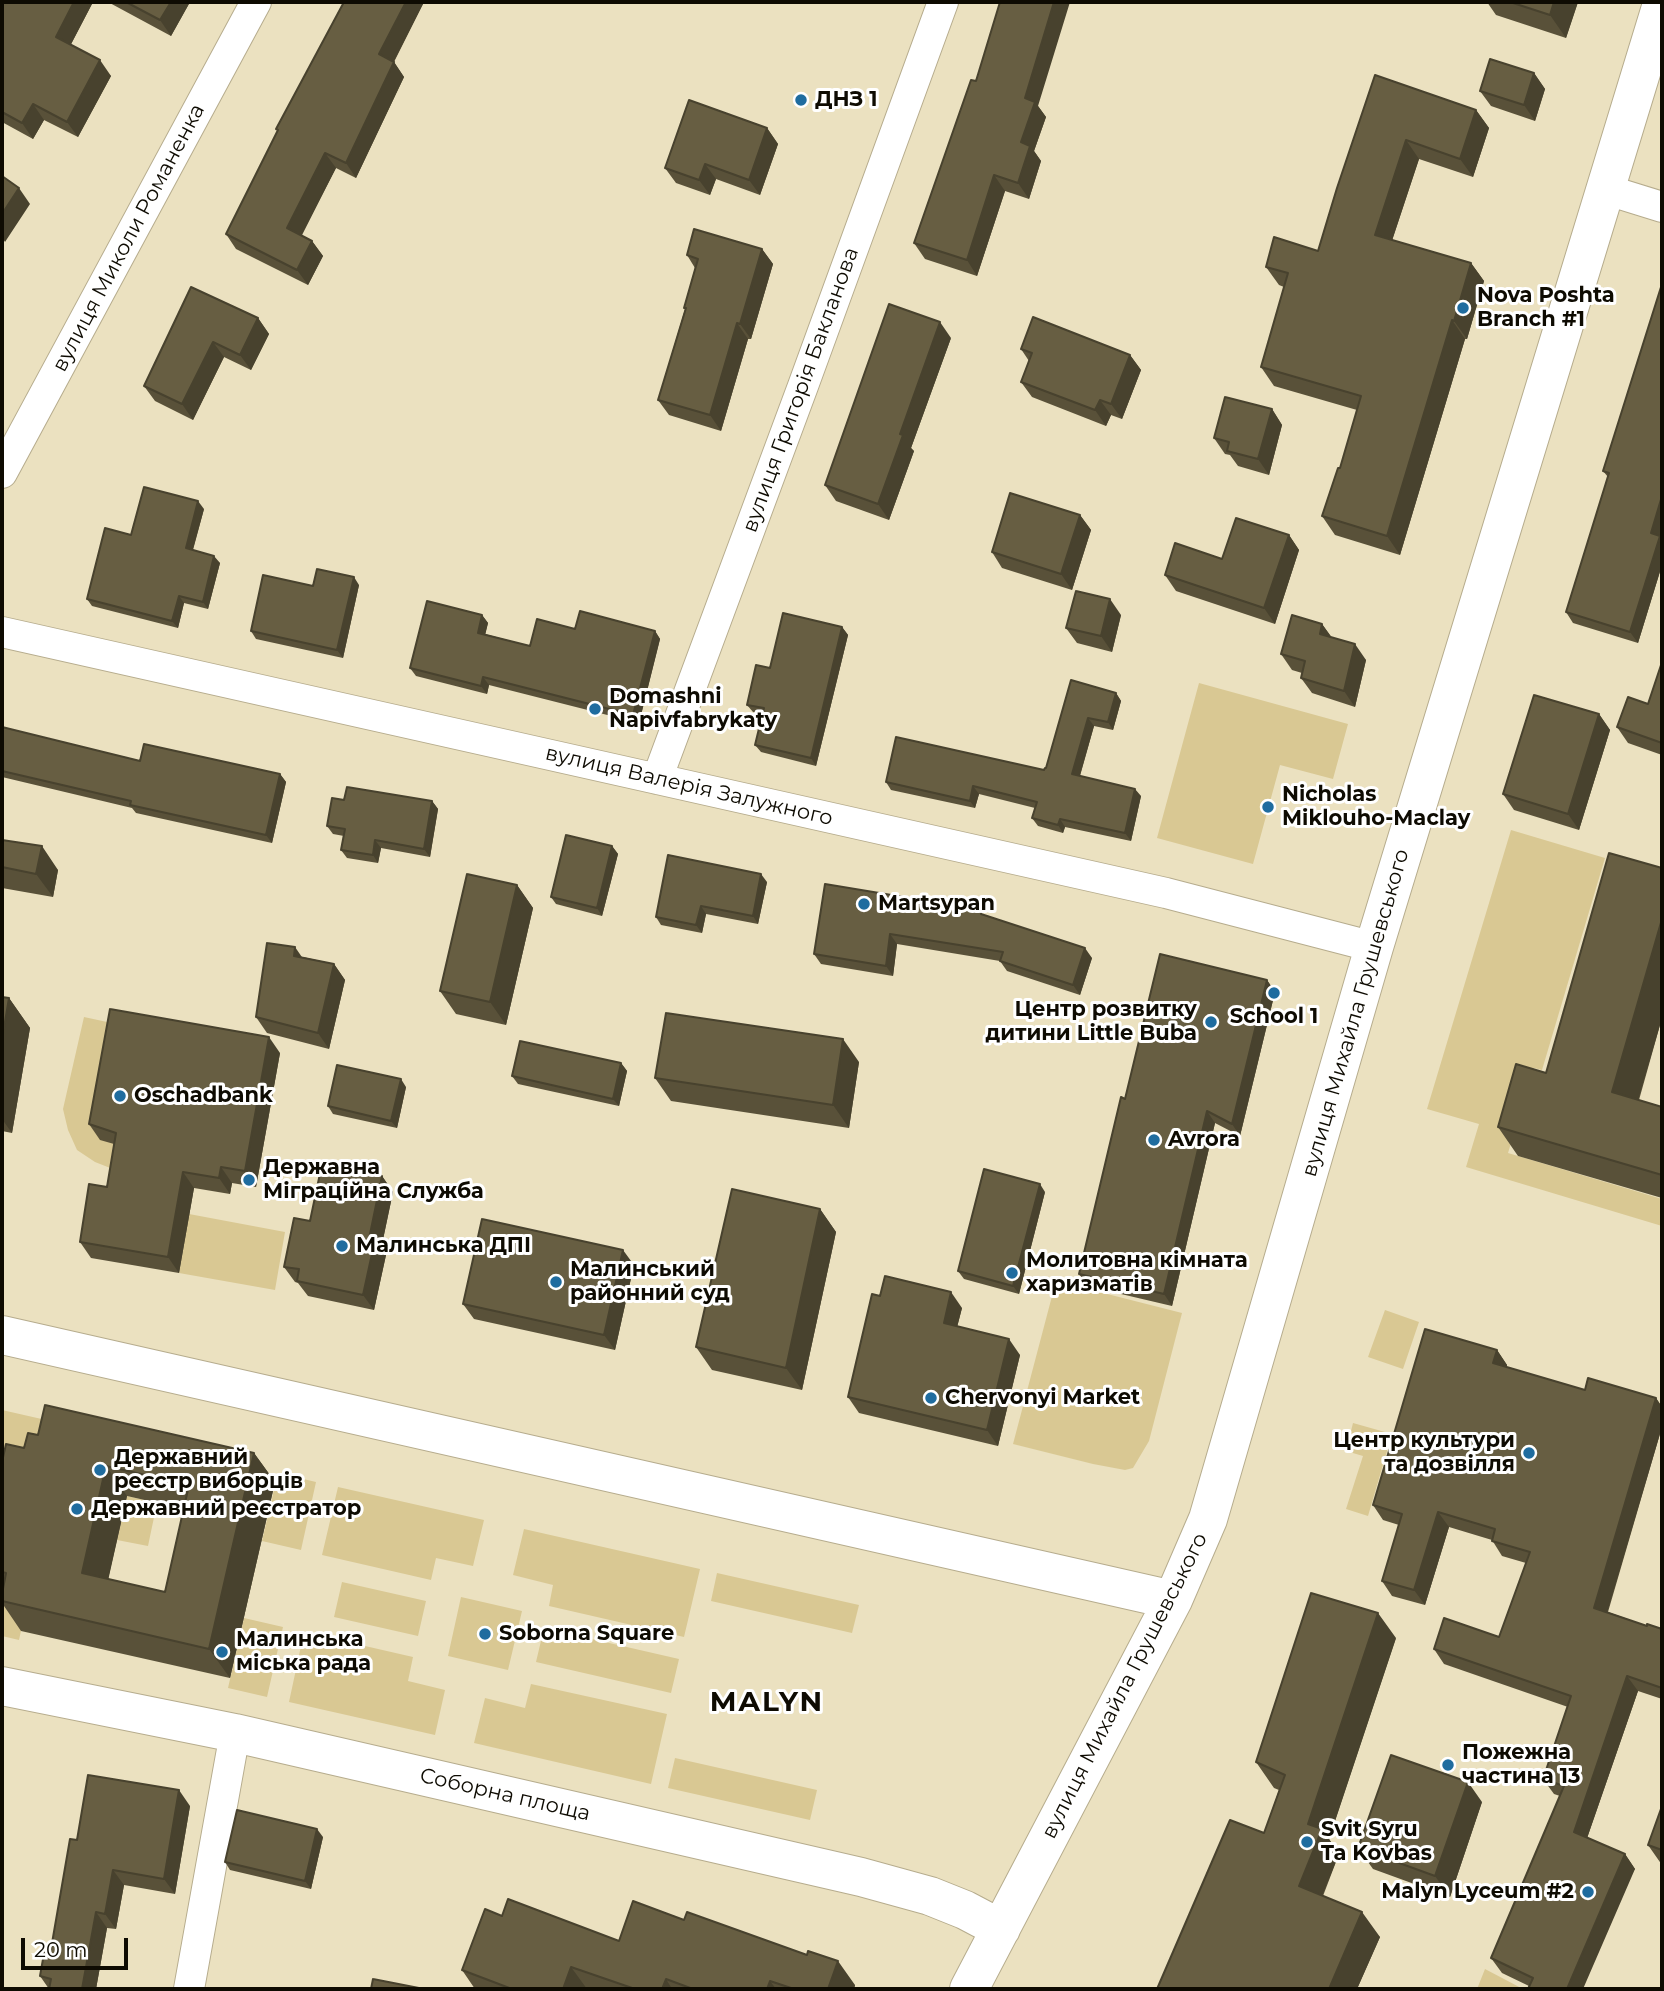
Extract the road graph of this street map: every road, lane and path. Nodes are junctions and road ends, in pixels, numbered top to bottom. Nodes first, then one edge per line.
1 (256, 2) edge
2 (943, 2) edge
3 (1662, 4) edge
4 (1604, 189) junction
5 (1662, 207) edge
6 (2, 473) edge
7 (2, 632) edge
8 (657, 779) junction
9 (1374, 947) junction
10 (2, 1335) edge
11 (1173, 1600) junction
12 (2, 1686) edge
13 (235, 1733) junction
14 (1000, 1929) junction
15 (189, 1989) edge
16 (969, 1989) edge

1 - 6 street, вулиця Миколи Романенка
2 - 8 street, вулиця Григорія Бакланова
3 - 4 street, вулиця Михайла Грушевського
4 - 5 street
4 - 9 street, вулиця Михайла Грушевського
7 - 8 street, вулиця Валерія Залужного
8 - 9 street, вулиця Валерія Залужного
9 - 11 street, вулиця Михайла Грушевського
10 - 11 street
11 - 14 street, вулиця Михайла Грушевського
12 - 13 street, Соборна площа
13 - 14 street, Соборна площа
13 - 15 street
14 - 16 street, вулиця Михайла Грушевського

